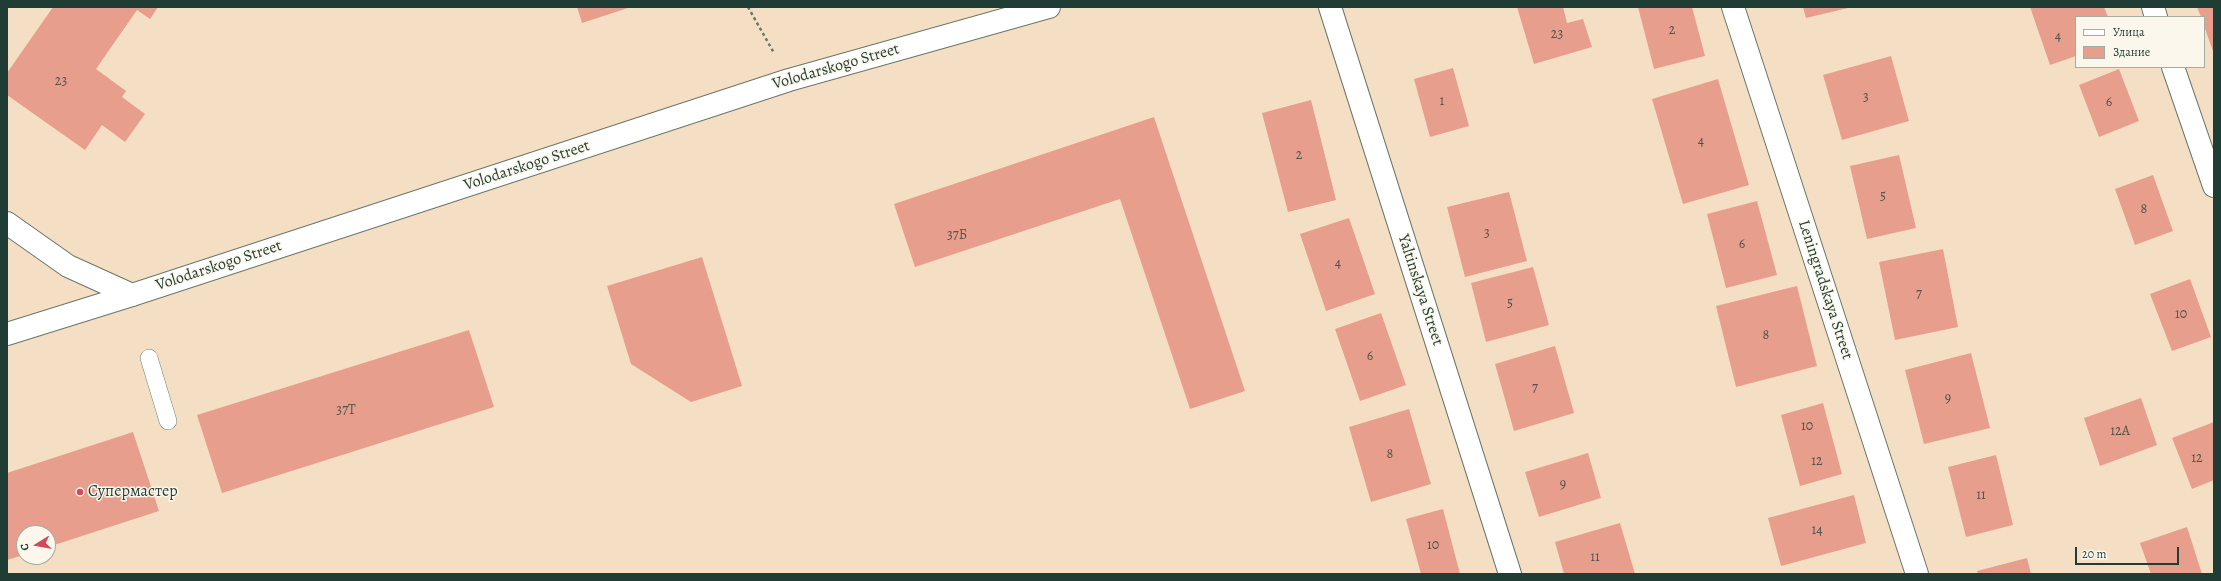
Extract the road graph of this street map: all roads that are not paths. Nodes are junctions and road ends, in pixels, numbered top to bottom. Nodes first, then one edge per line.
1 (1049, 7) edge
2 (1330, 7) edge
3 (1733, 7) edge
4 (2174, 68) edge
5 (2214, 186) edge
6 (7, 223) edge
7 (132, 295) junction
8 (7, 334) edge
9 (150, 358) dead end
10 (168, 421) dead end
11 (1510, 574) edge
12 (1917, 574) edge

1 - 7 street, Volodarskogo Street
2 - 11 street, Yaltinskaya Street
3 - 12 street, Leningradskaya Street
4 - 5 street
6 - 7 street
7 - 8 street, Volodarskogo Street
9 - 10 lane

